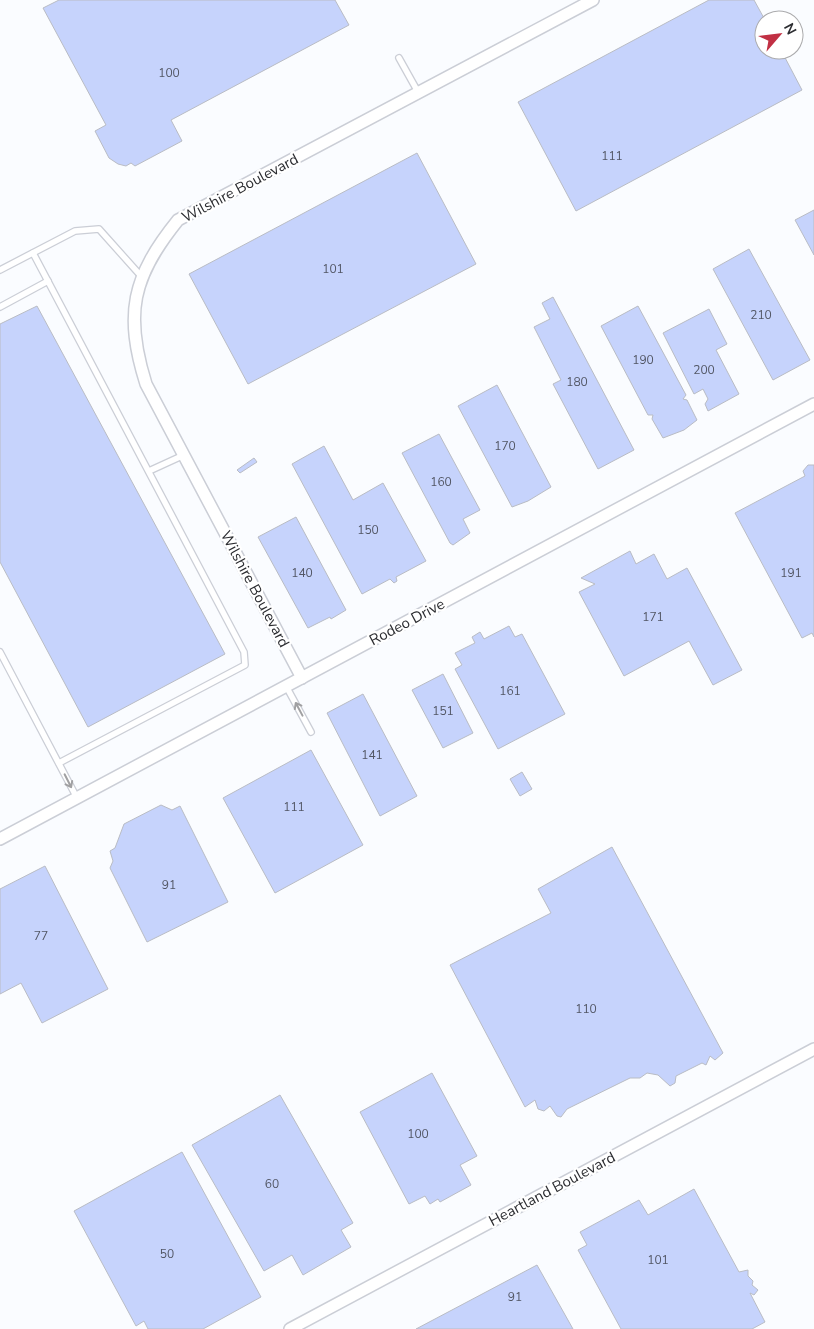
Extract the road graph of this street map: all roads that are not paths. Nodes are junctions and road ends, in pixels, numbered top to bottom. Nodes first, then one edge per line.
1 (593, 0) edge
2 (399, 58) dead end
3 (418, 92) junction
4 (33, 253) junction
5 (0, 270) edge
6 (141, 276) junction
7 (48, 281) junction
8 (0, 307) edge
9 (814, 404) edge
10 (184, 455) junction
11 (149, 471) junction
12 (0, 652) edge
13 (302, 678) junction
14 (286, 686) junction
15 (311, 732) dead end
16 (59, 763) junction
17 (77, 798) junction
18 (0, 839) edge
19 (814, 1048) edge
20 (290, 1329) edge

1 - 3 street, Wilshire Boulevard
2 - 3 lane
3 - 6 street, Wilshire Boulevard
4 - 5 lane
4 - 6 lane
4 - 7 lane
6 - 10 street, Wilshire Boulevard
7 - 8 lane
7 - 11 lane
9 - 13 street, Rodeo Drive
10 - 11 lane
10 - 13 street, Wilshire Boulevard
11 - 16 lane
12 - 16 lane
13 - 14 street, Rodeo Drive
15 -> 14 lane
14 - 17 street, Rodeo Drive
16 -> 17 lane
17 - 18 street, Rodeo Drive
19 - 20 street, Heartland Boulevard

